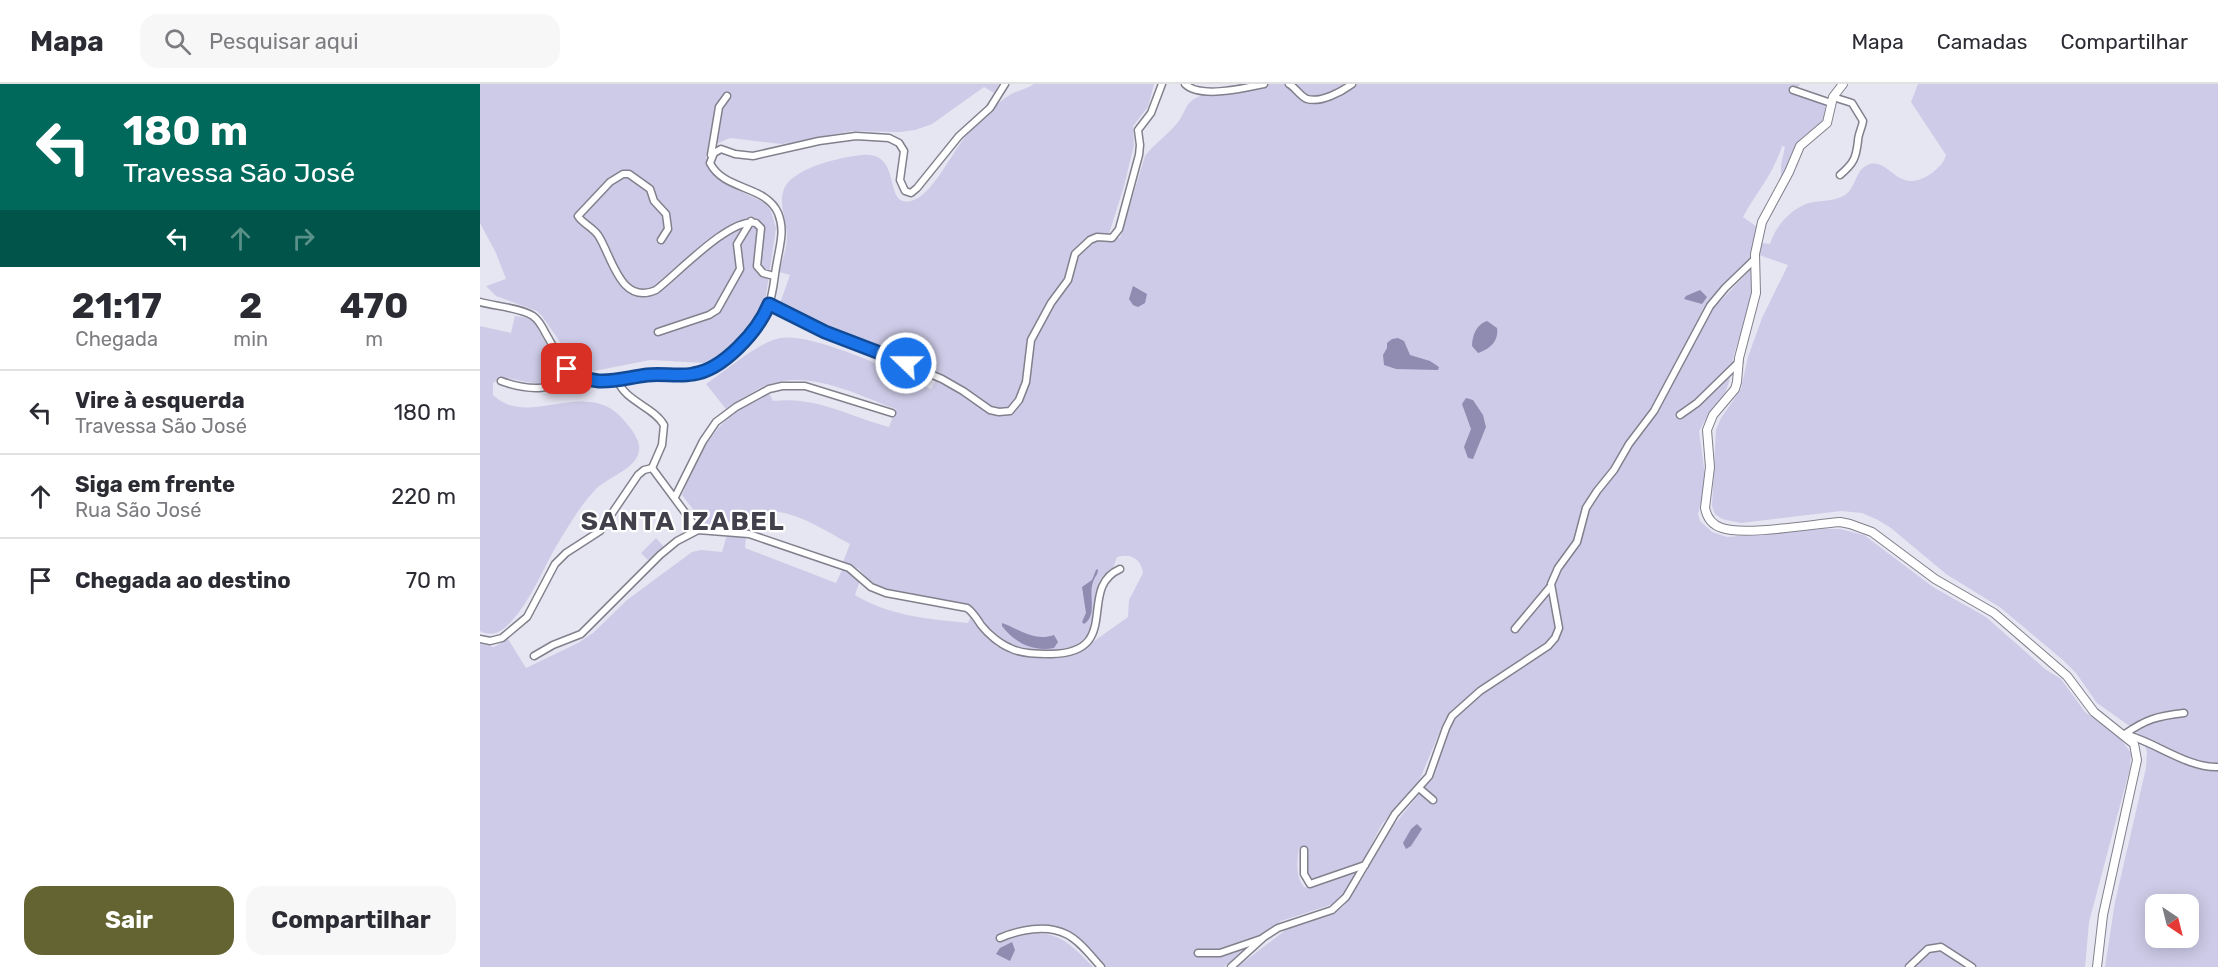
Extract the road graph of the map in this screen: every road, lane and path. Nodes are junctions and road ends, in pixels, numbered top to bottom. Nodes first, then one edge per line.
1 (1005, 84) edge
2 (1162, 84) edge
3 (1185, 84) edge
4 (1264, 84) edge
5 (1289, 84) edge
6 (1352, 84) edge
7 (1843, 84) edge
8 (1793, 90) dead end
9 (727, 96) dead end
10 (1832, 100) junction
11 (711, 156) junction
12 (1840, 175) dead end
13 (751, 221) junction
14 (661, 240) dead end
15 (1755, 257) junction
16 (774, 276) junction
17 (480, 302) edge
18 (769, 304) junction
19 (658, 332) dead end
20 (1739, 362) junction
21 (566, 367) junction
22 (580, 375) junction
23 (501, 381) dead end
24 (618, 381) junction
25 (559, 386) junction
26 (892, 413) dead end
27 (1680, 415) dead end
28 (652, 468) junction
29 (675, 497) junction
30 (698, 530) junction
31 (1120, 569) dead end
32 (1551, 585) junction
33 (1515, 629) dead end
34 (480, 639) edge
35 (534, 656) dead end
36 (2184, 713) dead end
37 (2125, 734) junction
38 (2218, 767) edge
39 (1419, 788) junction
40 (1433, 800) dead end
41 (1304, 850) dead end
42 (1365, 865) junction
43 (1264, 937) junction
44 (1000, 938) dead end
45 (1198, 953) dead end
46 (1915, 962) edge
47 (1101, 967) edge
48 (1231, 967) edge
49 (1972, 967) edge
50 (2097, 967) edge

1 - 11 street
2 - 18 street
3 - 4 street
5 - 6 street
7 - 10 street
8 - 10 street
9 - 11 street
10 - 12 street
10 - 15 street
11 - 16 street
13 - 14 street
13 - 16 street
13 - 19 street
15 - 20 street
15 - 32 street
16 - 18 street
17 - 21 street
18 - 24 street
20 - 27 street
20 - 37 street
21 - 22 street
21 - 25 street
22 - 24 street
22 - 25 street
23 - 25 street
24 - 28 street
26 - 29 street
28 - 29 street
28 - 34 street
29 - 30 street
30 - 31 street
30 - 35 street
32 - 33 street
32 - 39 street
36 - 37 street
37 - 38 street
37 - 50 street
39 - 40 street
39 - 42 street
41 - 42 street
42 - 43 street
43 - 45 street
43 - 48 street
44 - 47 street
46 - 49 street

